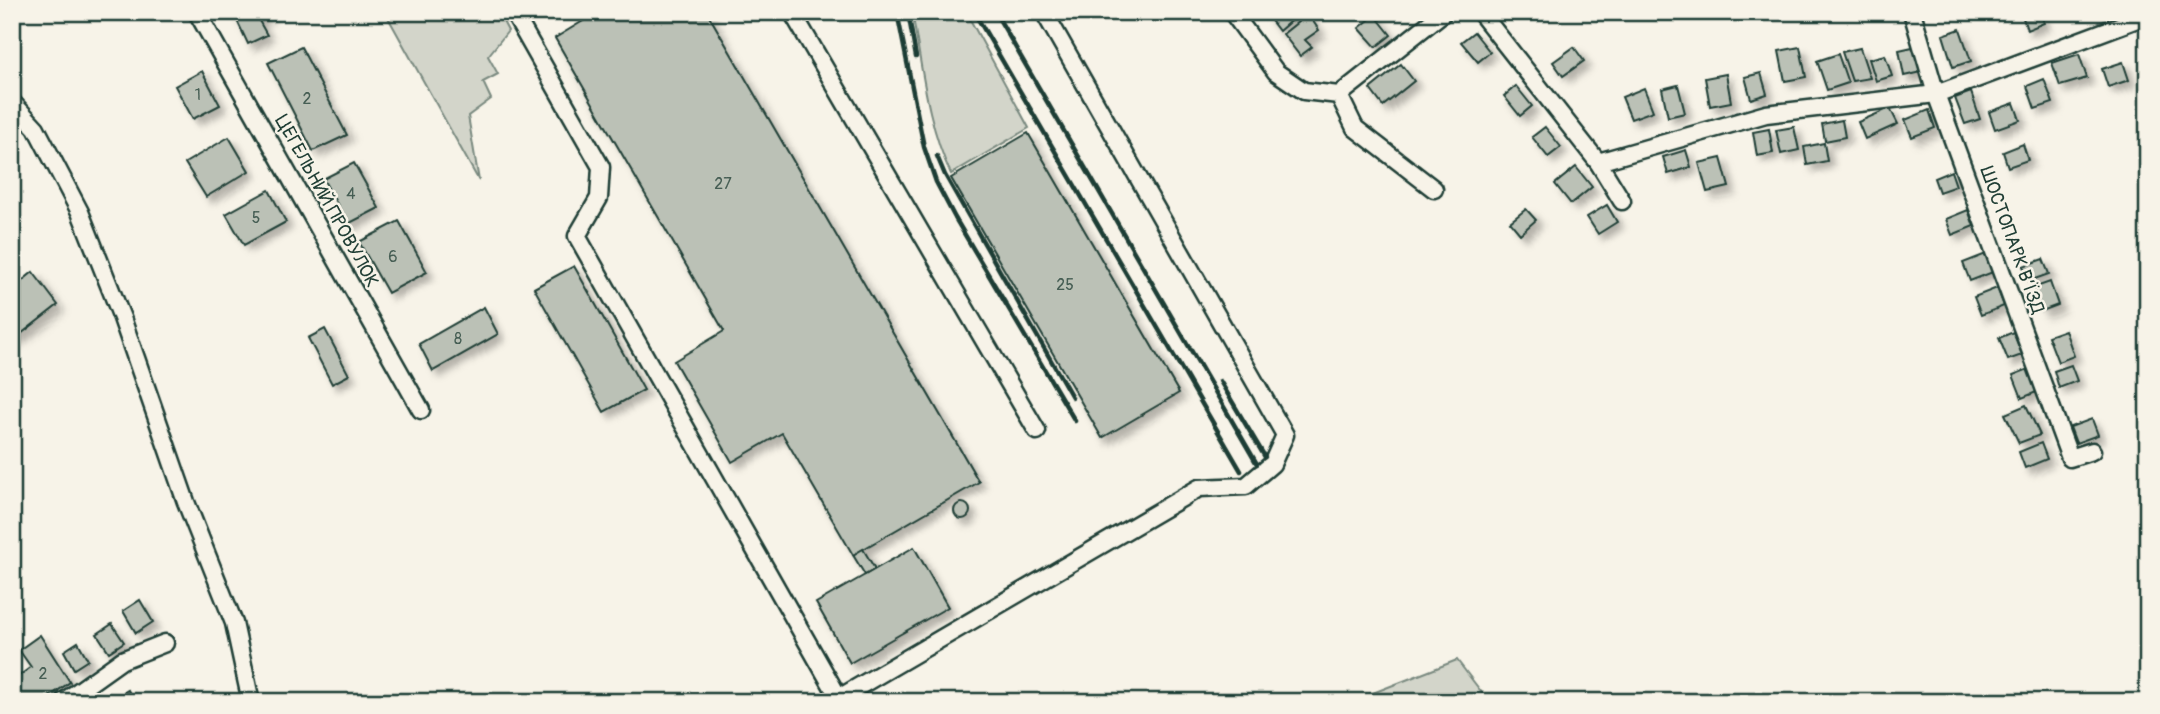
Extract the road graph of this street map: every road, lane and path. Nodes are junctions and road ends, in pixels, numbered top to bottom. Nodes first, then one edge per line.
1 (198, 12) edge
2 (513, 12) edge
3 (792, 12) edge
4 (1044, 12) edge
5 (1232, 12) edge
6 (1444, 12) edge
7 (1480, 12) edge
8 (1912, 12) edge
9 (2148, 15) edge
10 (1936, 94) junction
11 (1339, 95) junction
12 (12, 102) edge
13 (1598, 162) junction
14 (1434, 189) dead end
15 (1622, 201) dead end
16 (421, 410) dead end
17 (1037, 431) dead end
18 (2092, 450) dead end
19 (165, 643) dead end
20 (63, 702) edge
21 (251, 702) edge

1 - 16 street, ЦЕГЕЛЬНИЙ ПРОВУЛОК
2 - 4 street
3 - 17 street
5 - 11 street
6 - 11 street
7 - 13 street
8 - 10 street, ШОСТОПАРК В’ЇЗД
9 - 10 street
10 - 13 street
10 - 18 street, ШОСТОПАРК В’ЇЗД
11 - 14 street
12 - 21 street
13 - 15 street
19 - 20 street

